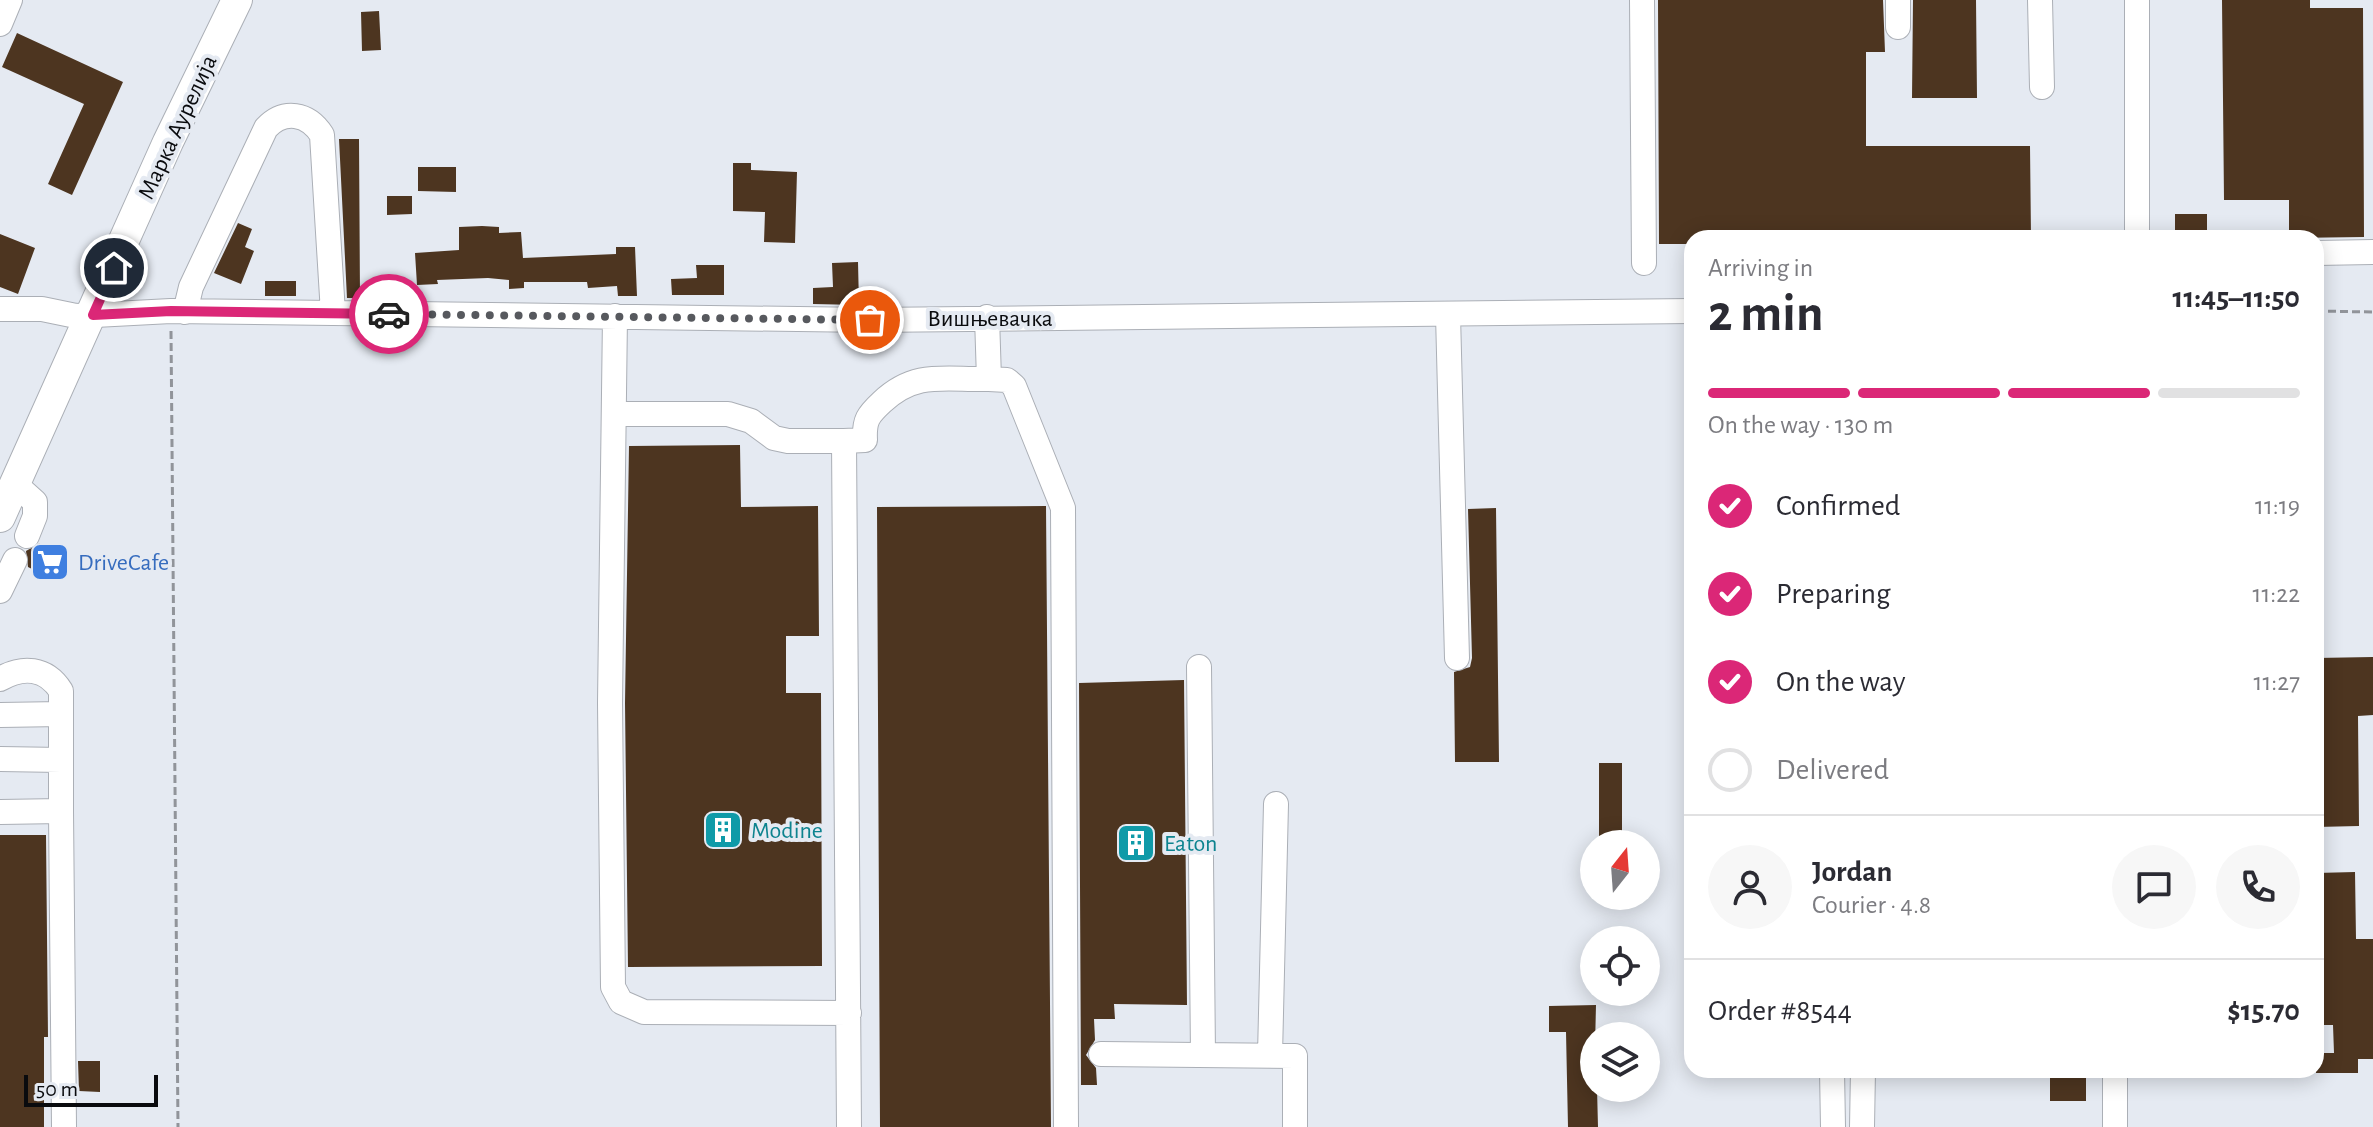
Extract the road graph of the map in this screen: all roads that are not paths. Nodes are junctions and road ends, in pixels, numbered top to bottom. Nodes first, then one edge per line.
1 (10, 0) edge
2 (1642, 0) edge
3 (1898, 0) edge
4 (2040, 0) edge
5 (2137, 0) edge
6 (234, 2) edge
7 (0, 24) edge
8 (1898, 27) dead end
9 (2042, 87) dead end
10 (2137, 230) edge
11 (2373, 252) edge
12 (2324, 253) edge
13 (1644, 263) dead end
14 (0, 309) edge
15 (1684, 311) edge
16 (178, 312) junction
17 (333, 313) junction
18 (93, 315) junction
19 (1448, 315) junction
20 (615, 316) junction
21 (987, 317) junction
22 (989, 379) junction
23 (614, 414) junction
24 (844, 441) junction
25 (15, 484) junction
26 (0, 517) edge
27 (27, 536) dead end
28 (15, 560) dead end
29 (0, 591) edge
30 (1457, 658) dead end
31 (1199, 667) dead end
32 (0, 679) edge
33 (61, 714) junction
34 (0, 715) edge
35 (0, 759) edge
36 (61, 760) junction
37 (1276, 804) dead end
38 (61, 811) junction
39 (0, 812) edge
40 (849, 1013) junction
41 (1101, 1054) dead end
42 (1203, 1055) junction
43 (1270, 1055) junction
44 (1832, 1078) edge
45 (1863, 1078) edge
46 (2115, 1078) edge
47 (64, 1127) edge
48 (849, 1127) edge
49 (1066, 1127) edge
50 (1295, 1127) edge
51 (1833, 1127) edge
52 (1862, 1127) edge
53 (2115, 1127) edge

1 - 7 street
2 - 13 street
3 - 8 street
4 - 9 street
5 - 10 street
6 - 18 main road, Марка Аурелија
11 - 12 street
14 - 18 street, Вишњевачка
15 - 19 street, Вишњевачка
16 - 17 street, Вишњевачка
16 - 17 street
16 - 18 street, Вишњевачка
17 - 20 street, Вишњевачка
18 - 25 main road, Марка Аурелија
19 - 21 street, Вишњевачка
19 - 30 street
20 - 21 street, Вишњевачка
20 - 23 street
21 - 22 street
22 - 24 street
22 - 49 street
23 - 24 street
23 - 40 street
24 - 40 street
25 - 26 main road, Марка Аурелија
25 - 27 street
28 - 29 street
31 - 42 street
32 - 33 street
33 - 34 street
33 - 36 street
35 - 36 street
36 - 38 street
37 - 43 street
38 - 39 street
38 - 47 street
40 - 48 street
41 - 42 street
42 - 43 street
43 - 50 street
44 - 51 street
45 - 52 street
46 - 53 street

